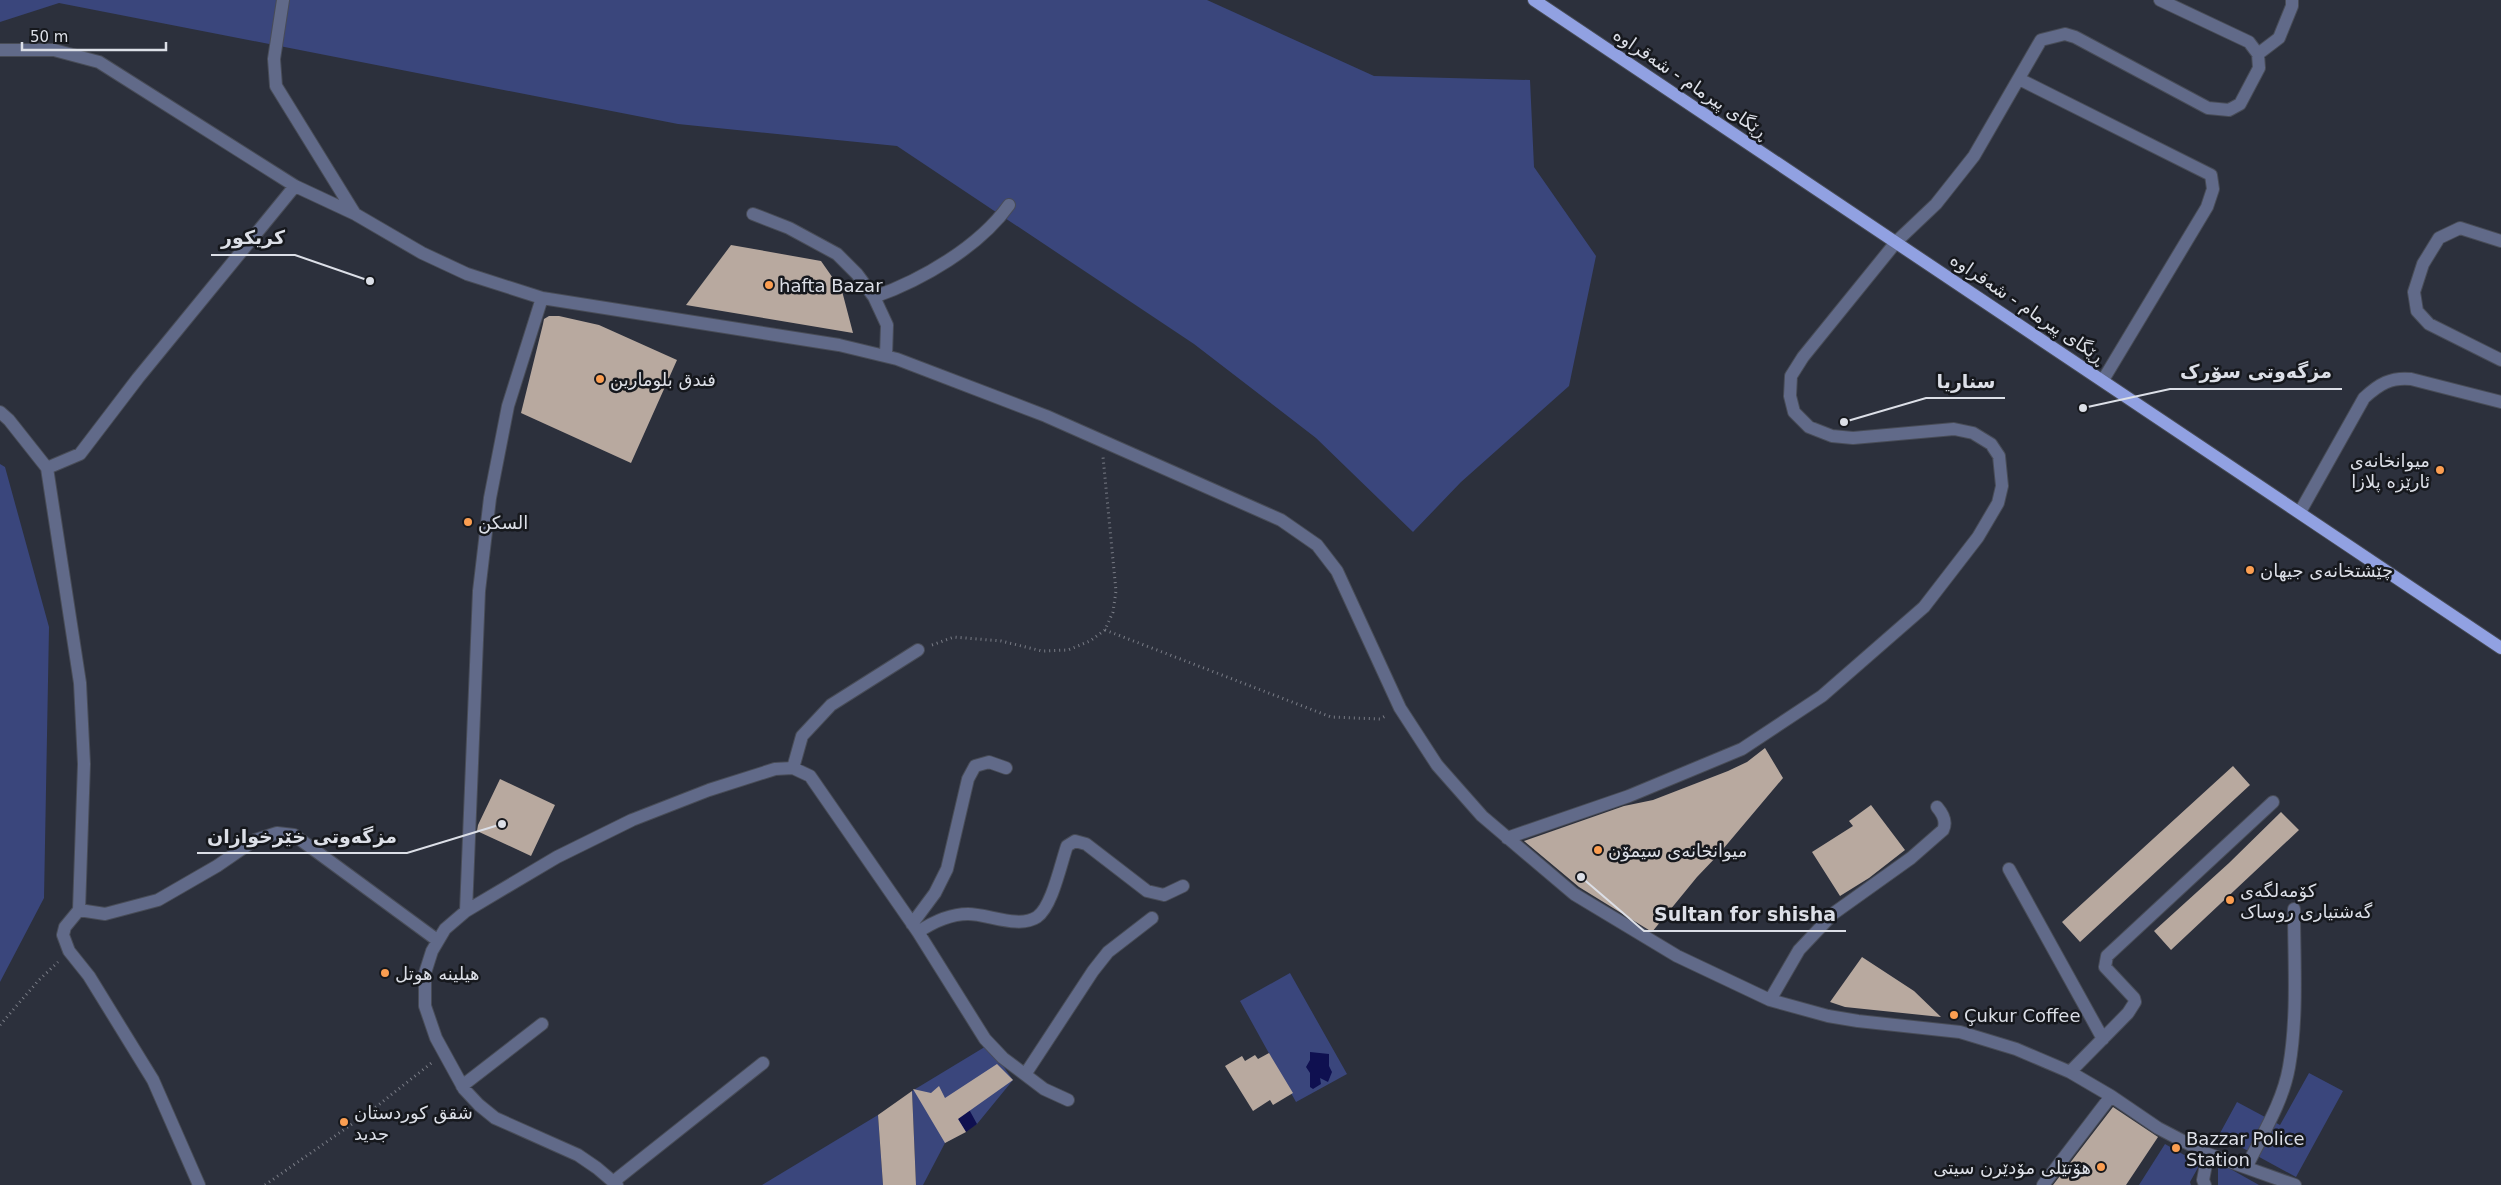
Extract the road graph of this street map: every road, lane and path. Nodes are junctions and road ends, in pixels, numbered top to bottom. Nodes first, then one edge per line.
1 (283, 0) edge
2 (1534, 0) edge
3 (2160, 0) edge
4 (2292, 0) edge
5 (0, 50) edge
6 (2258, 54) junction
7 (2019, 79) junction
8 (294, 186) junction
9 (1009, 205) dead end
10 (355, 214) junction
11 (753, 214) dead end
12 (1897, 241) junction
13 (2501, 241) edge
14 (874, 297) junction
15 (542, 298) junction
16 (886, 356) junction
17 (2501, 360) edge
18 (2103, 380) junction
19 (2501, 402) edge
20 (0, 412) edge
21 (1101, 442) junction
22 (47, 468) junction
23 (2300, 512) junction
24 (1104, 630) junction
25 (2501, 648) edge
26 (918, 650) joint
27 (1400, 708) junction
28 (793, 768) junction
29 (1006, 768) dead end
30 (2274, 802) dead end
31 (1937, 807) dead end
32 (1507, 838) junction
33 (2009, 869) dead end
34 (1183, 886) dead end
35 (2294, 909) dead end
36 (79, 910) junction
37 (466, 911) junction
38 (1152, 918) dead end
39 (915, 928) junction
40 (437, 940) junction
41 (69, 951) junction
42 (1770, 1000) junction
43 (542, 1024) dead end
44 (0, 1025) edge
45 (2103, 1039) junction
46 (444, 1054) junction
47 (763, 1063) dead end
48 (2070, 1072) junction
49 (1026, 1073) junction
50 (462, 1086) junction
51 (2111, 1096) junction
52 (1068, 1100) dead end
53 (2208, 1154) junction
54 (2247, 1166) junction
55 (615, 1183) edge
56 (199, 1185) edge
57 (265, 1185) edge
58 (2043, 1185) edge
59 (2206, 1185) edge
60 (2294, 1185) edge

1 - 10 street
2 - 12 main road, ڕێگای پیرمام - شەقراوە
3 - 6 street
4 - 6 street
5 - 8 street
6 - 7 street
7 - 12 street
7 - 18 street
8 - 10 street
8 - 22 street
9 - 14 street
10 - 15 street
11 - 14 street
12 - 18 main road, ڕێگای پیرمام - شەقراوە
12 - 32 street
13 - 17 street
14 - 16 street
15 - 16 street
15 - 37 street
16 - 21 street
18 - 23 main road, ڕێگای پیرمام - شەقراوە
19 - 23 street
20 - 22 street
21 - 24 path
21 - 27 street
22 - 36 street
23 - 25 main road, ڕێگای پیرمام - شەقراوە
24 - 26 path
24 - 27 path
26 - 28 street
27 - 32 street
28 - 37 street
28 - 39 street
29 - 39 street
30 - 45 street
31 - 42 street
32 - 42 street
33 - 45 street
34 - 39 street
35 - 54 street
36 - 40 street
36 - 41 street
37 - 40 street
38 - 49 street
39 - 49 street
40 - 46 street
41 - 44 path
41 - 56 street
42 - 48 street
43 - 50 street
45 - 48 street
46 - 50 street
46 - 57 path
47 - 55 street
48 - 51 street
49 - 52 street
50 - 55 street
51 - 53 street
51 - 58 street
53 - 54 street
53 - 59 street
54 - 60 street

